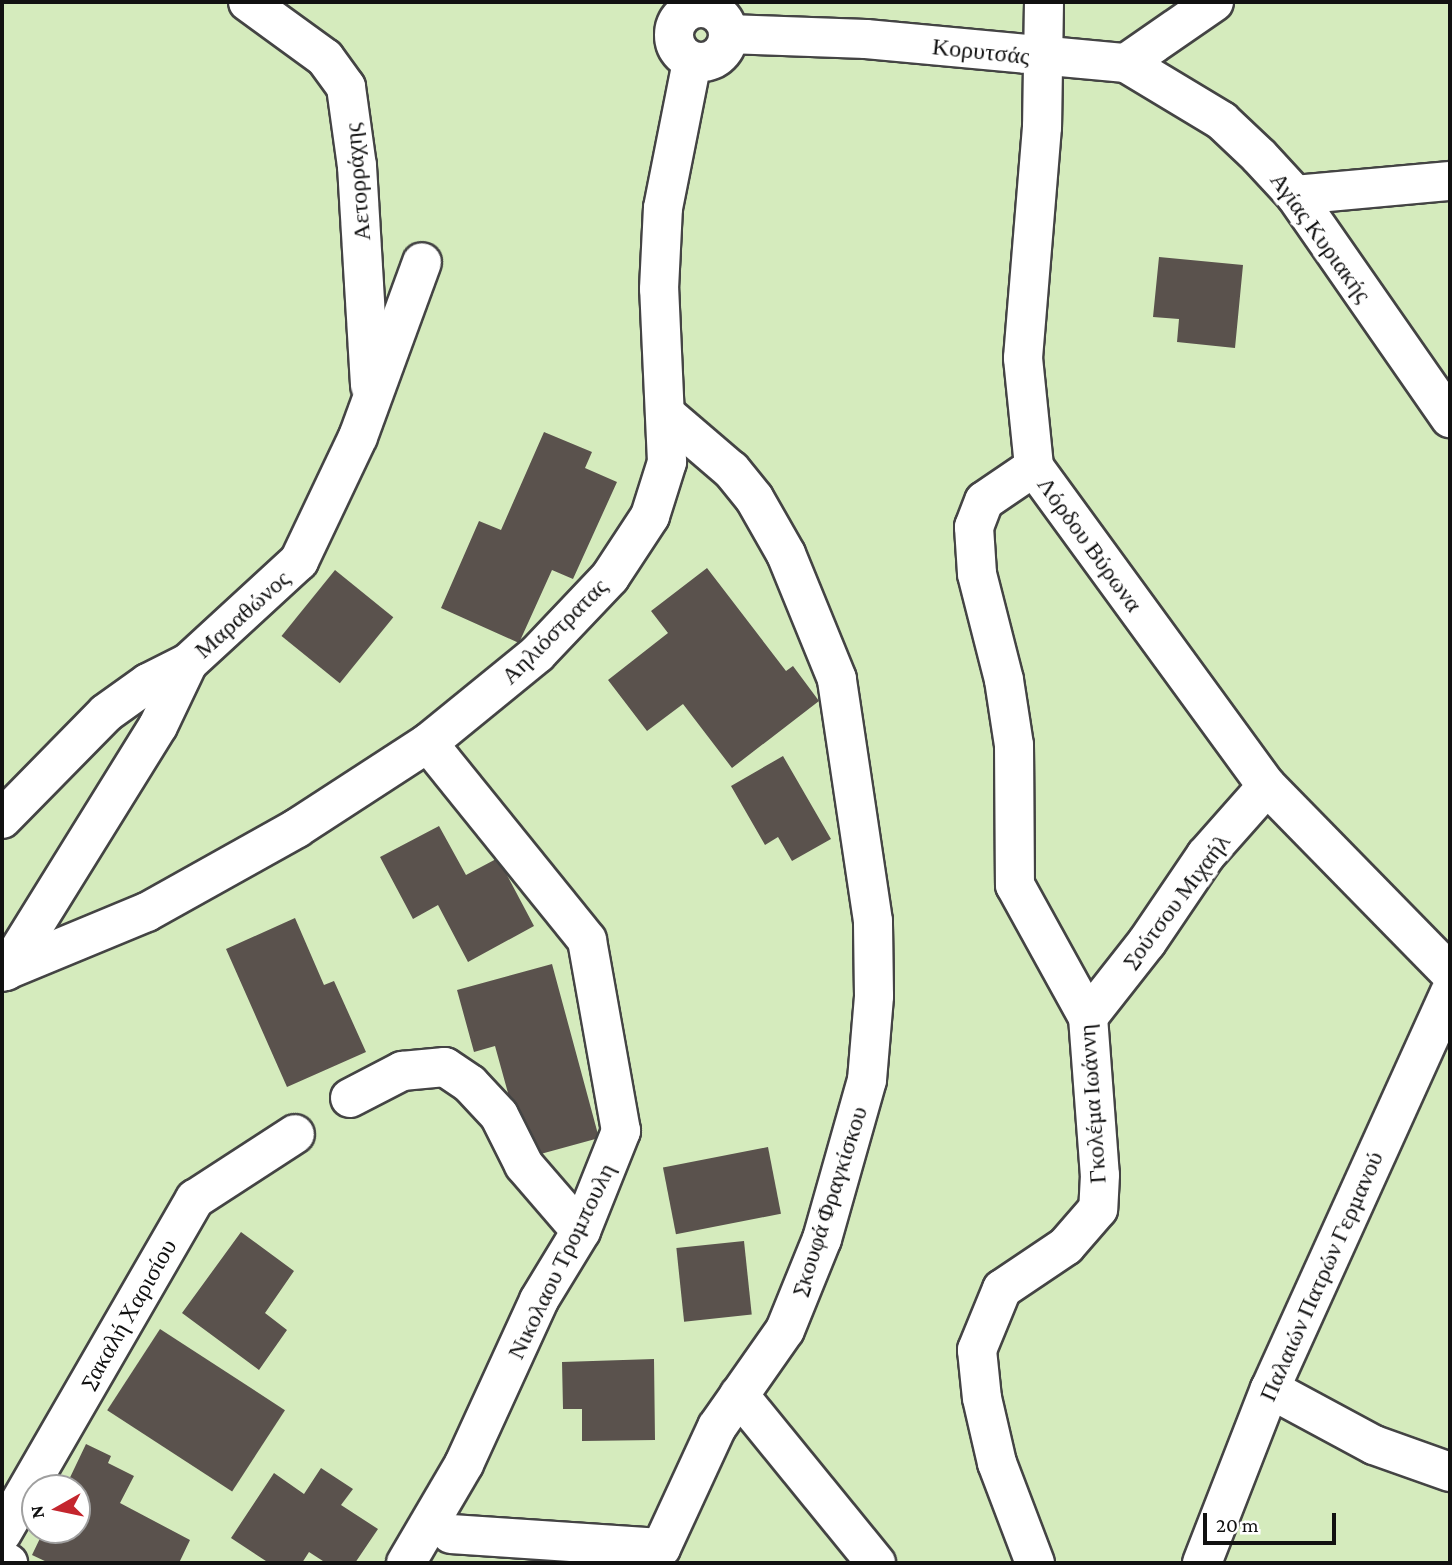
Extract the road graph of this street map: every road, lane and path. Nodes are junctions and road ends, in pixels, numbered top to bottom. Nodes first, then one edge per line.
1 (248, 2) edge
2 (1044, 2) edge
3 (1214, 2) edge
4 (687, 6) edge
5 (728, 34) junction
6 (1044, 58) junction
7 (692, 61) junction
8 (1126, 63) junction
9 (1450, 181) edge
10 (1295, 195) junction
11 (422, 262) dead end
12 (370, 408) junction
13 (667, 416) junction
14 (1450, 418) edge
15 (1034, 467) junction
16 (188, 663) junction
17 (428, 743) junction
18 (1267, 786) junction
19 (2, 819) edge
20 (4, 972) edge
21 (1450, 973) edge
22 (1450, 993) edge
23 (1088, 1017) junction
24 (350, 1098) dead end
25 (295, 1134) dead end
26 (581, 1231) junction
27 (1270, 1389) junction
28 (739, 1395) junction
29 (1450, 1472) edge
30 (2, 1533) edge
31 (451, 1534) dead end
32 (663, 1558) edge
33 (2, 1560) edge
34 (8, 1563) edge
35 (406, 1563) edge
36 (876, 1563) edge
37 (1035, 1563) edge
38 (1202, 1563) edge

1 - 12 street, Αετορράχης
2 - 6 street, Λόρδου Βύρωνα
3 - 8 street
4 - 5 street
4 - 7 street
5 - 6 street, Κορυτσάς
5 - 7 street
6 - 8 street, Κορυτσάς
6 - 15 street, Λόρδου Βύρωνα
7 - 13 street, Αηλιόστρατας
8 - 10 street, Αγίας Κυριακής
9 - 10 street
10 - 14 street, Αγίας Κυριακής
11 - 12 street, Μαραθώνος
12 - 16 street, Μαραθώνος
13 - 17 street, Αηλιόστρατας
13 - 28 street, Σκουφά Φραγκίσκου
15 - 18 street, Λόρδου Βύρωνα
15 - 23 street, Γκολέμα Ιωάννη
16 - 19 street, Μαραθώνος
16 - 20 street
17 - 20 street, Αηλιόστρατας
17 - 26 street, Νικολαου Τρομπουλη
18 - 21 street, Λόρδου Βύρωνα
18 - 23 street, Σούτσου Μιχαήλ
22 - 27 street, Παλαιών Πατρών Γερμανού
23 - 37 street, Γκολέμα Ιωάννη
24 - 26 street
25 - 30 street, Σακαλή Χαρισίου
26 - 35 street, Νικολαου Τρομπουλη
27 - 29 street
27 - 38 street, Παλαιών Πατρών Γερμανού
28 - 32 street, Σκουφά Φραγκίσκου
28 - 36 street
31 - 32 street, Σκουφά Φραγκίσκου
33 - 34 street

